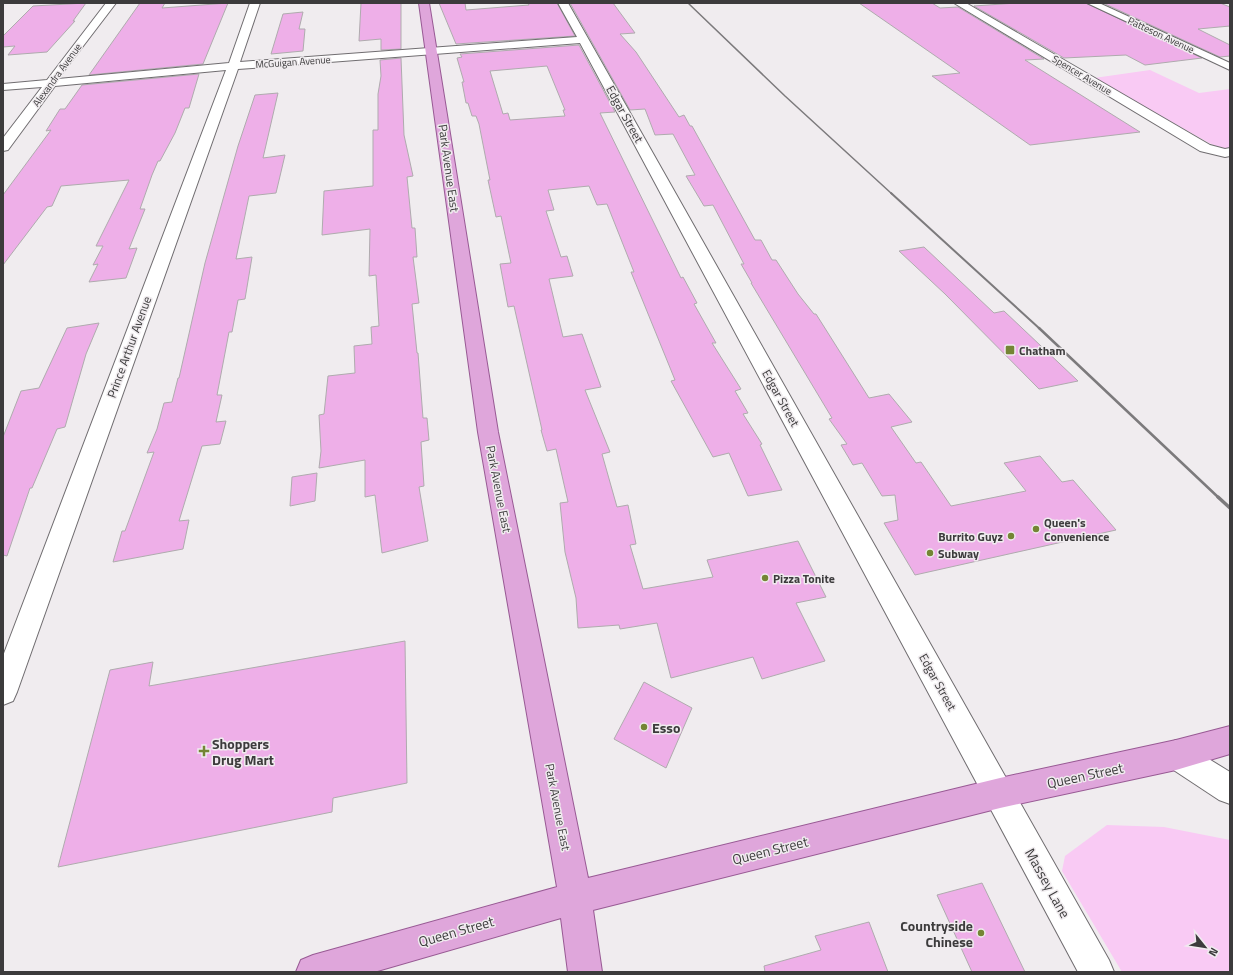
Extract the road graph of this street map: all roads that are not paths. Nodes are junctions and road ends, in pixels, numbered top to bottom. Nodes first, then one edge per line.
1 (111, 3) edge
2 (255, 3) edge
3 (424, 3) edge
4 (563, 3) edge
5 (960, 3) edge
6 (1092, 3) edge
7 (584, 40) junction
8 (432, 52) junction
9 (234, 66) junction
10 (1230, 67) edge
11 (51, 83) junction
12 (3, 87) edge
13 (3, 147) edge
14 (1230, 152) edge
15 (3, 692) edge
16 (1230, 740) edge
17 (1176, 755) junction
18 (1230, 789) edge
19 (1000, 793) junction
20 (575, 898) junction
21 (313, 972) edge
22 (585, 972) edge
23 (1097, 972) edge

1 - 11 street, Alexandra Avenue
2 - 9 street, Prince Arthur Avenue
3 - 8 main road, Park Avenue East
4 - 7 street, Edgar Street
5 - 14 street, Spencer Avenue
6 - 10 street, Patteson Avenue
7 - 8 street, McGuigan Avenue
7 - 19 street, Edgar Street
8 - 9 street, McGuigan Avenue
8 - 20 main road, Park Avenue East
9 - 11 street, McGuigan Avenue
9 - 15 street, Prince Arthur Avenue
11 - 12 street, McGuigan Avenue
11 - 13 street, Alexandra Avenue
16 - 17 main road, Queen Street
17 - 18 street
17 - 19 main road, Queen Street
19 - 20 main road, Queen Street
19 - 23 street, Massey Lane
20 - 21 main road, Queen Street
20 - 22 main road, Park Avenue East

